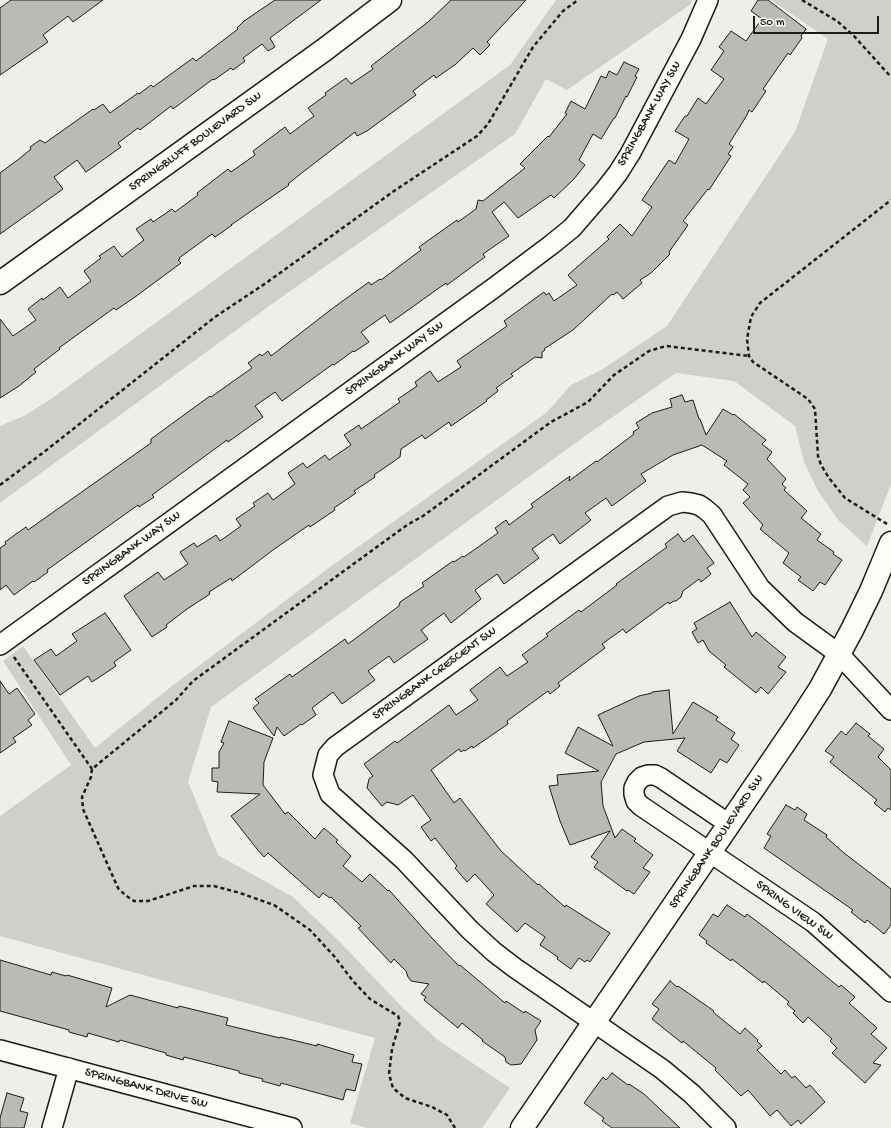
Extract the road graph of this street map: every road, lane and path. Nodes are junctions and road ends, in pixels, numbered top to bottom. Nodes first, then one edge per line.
1 (390, 0) edge
2 (578, 0) edge
3 (708, 0) edge
4 (802, 0) edge
5 (891, 77) edge
6 (891, 200) edge
7 (0, 283) edge
8 (749, 356) junction
9 (0, 485) edge
10 (891, 526) edge
11 (891, 543) edge
12 (5, 649) edge
13 (839, 654) junction
14 (891, 710) edge
15 (92, 769) junction
16 (728, 824) junction
17 (710, 852) junction
18 (891, 992) edge
19 (595, 1022) junction
20 (0, 1050) edge
21 (69, 1068) junction
22 (52, 1128) edge
23 (292, 1128) edge
24 (454, 1128) edge
25 (522, 1128) edge
26 (726, 1128) edge

1 - 7 street, SPRINGBLUFF BOULEVARD SW
2 - 9 path
3 - 12 street, SPRINGBANK WAY SW
4 - 5 path
6 - 8 path
8 - 10 path
8 - 15 path
11 - 13 street, SPRINGBANK BOULEVARD SW
12 - 15 path
13 - 14 street
13 - 16 street, SPRINGBANK BOULEVARD SW
13 - 19 street, SPRINGBANK CRESCENT SW
15 - 24 path
16 - 17 street, SPRINGBANK BOULEVARD SW
16 - 17 street, SPRING VIEW SW
17 - 18 street, SPRING VIEW SW
17 - 19 street, SPRINGBANK BOULEVARD SW
19 - 25 street, SPRINGBANK BOULEVARD SW
19 - 26 street, SPRINGBANK CRESCENT SW
20 - 21 street, SPRINGBANK DRIVE SW
21 - 22 street
21 - 23 street, SPRINGBANK DRIVE SW

